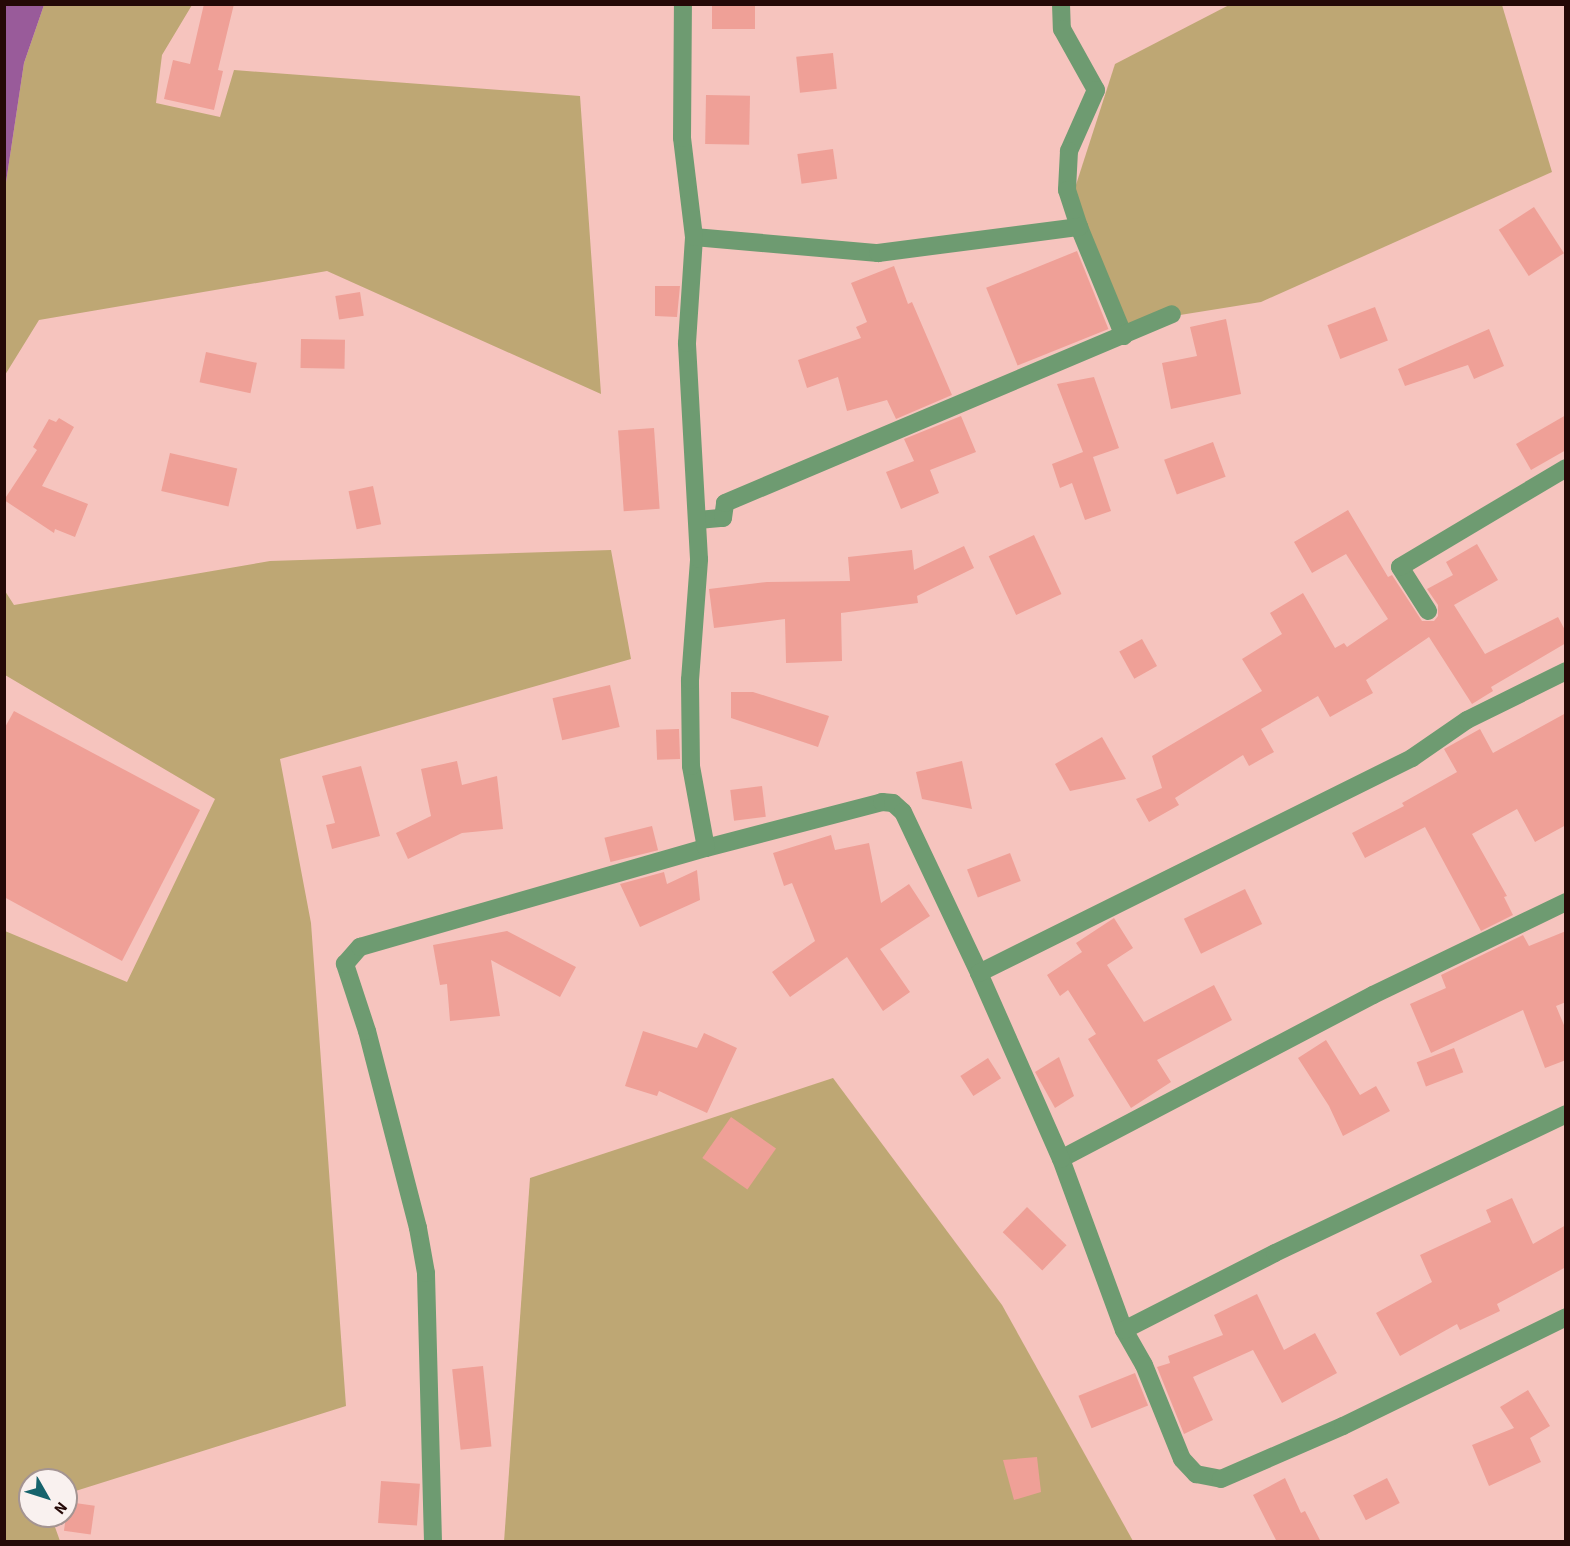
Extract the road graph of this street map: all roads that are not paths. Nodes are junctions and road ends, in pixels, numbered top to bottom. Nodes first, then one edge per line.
1 (683, 4) edge
2 (1061, 4) edge
3 (1079, 227) junction
4 (694, 237) junction
5 (1172, 314) dead end
6 (1124, 336) junction
7 (1566, 468) edge
8 (698, 520) junction
9 (1428, 610) dead end
10 (1566, 671) edge
11 (706, 848) junction
12 (1566, 902) edge
13 (980, 973) junction
14 (1566, 1114) edge
15 (1061, 1159) junction
16 (1566, 1317) edge
17 (1124, 1330) junction
18 (433, 1542) edge

1 - 4 street
2 - 3 street
3 - 4 street
3 - 6 street
4 - 8 street
5 - 6 street
6 - 8 street
7 - 9 street
8 - 11 street
10 - 13 street
11 - 13 street
11 - 18 street
12 - 15 street
13 - 15 street
14 - 17 street
15 - 17 street
16 - 17 street

